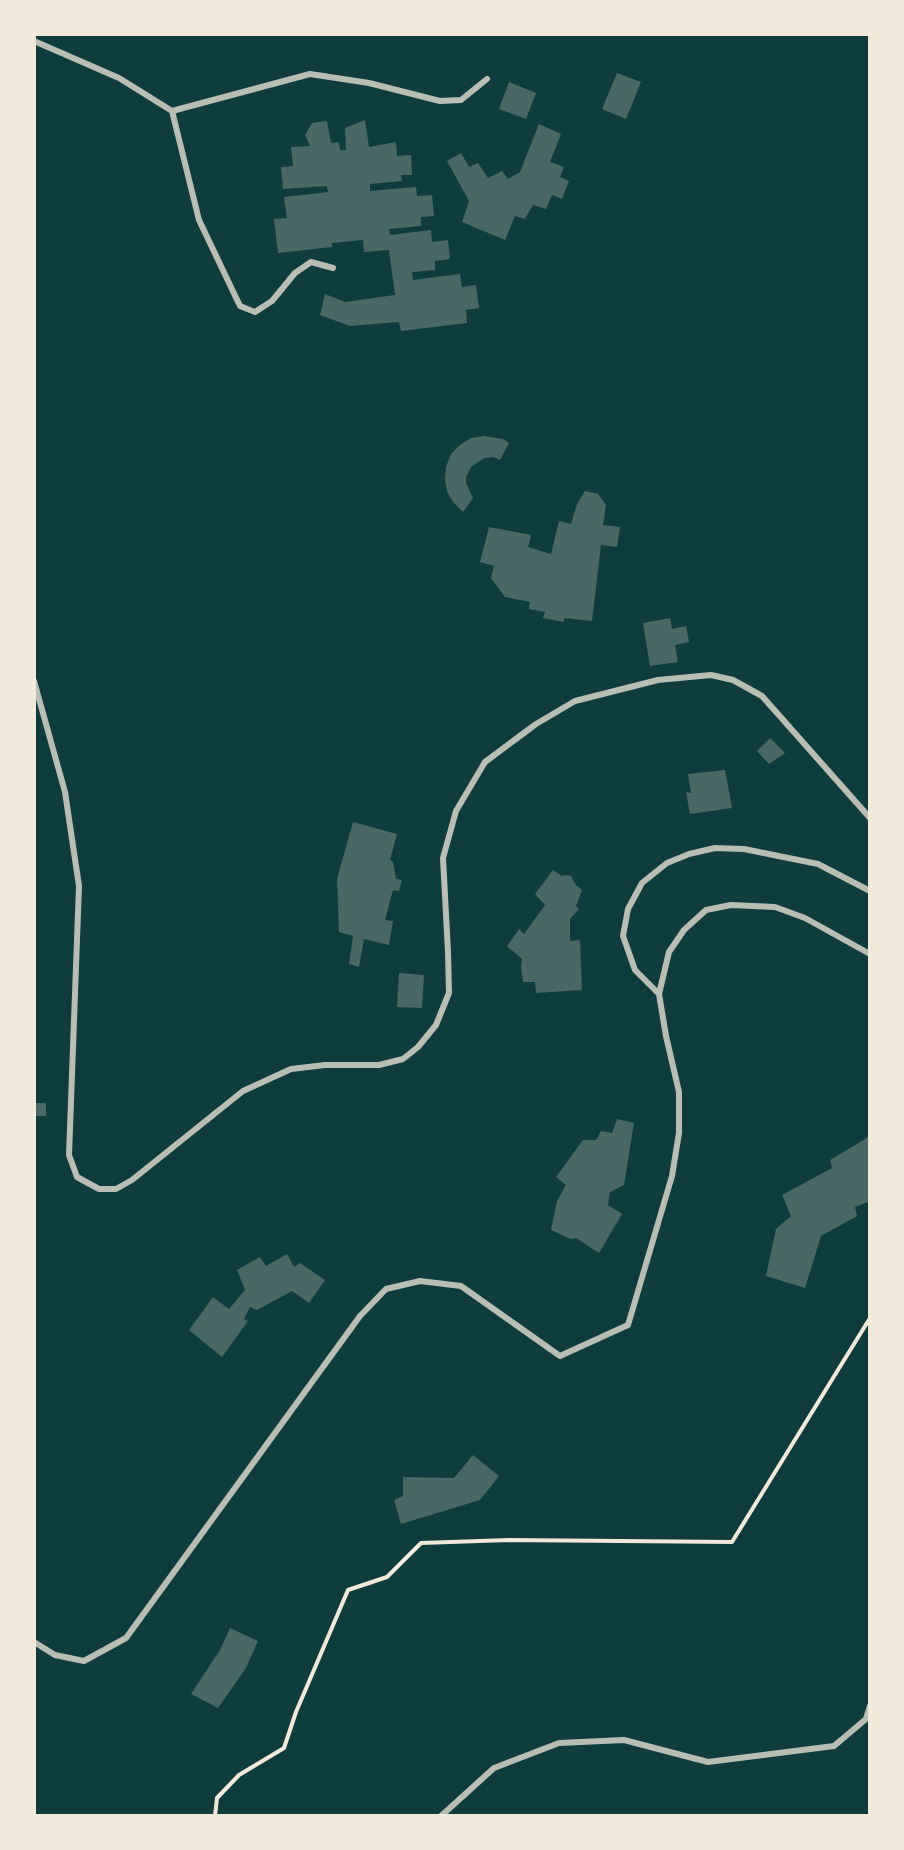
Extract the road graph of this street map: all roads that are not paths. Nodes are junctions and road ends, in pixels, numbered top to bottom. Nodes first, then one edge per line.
1 (34, 41) edge
2 (487, 79) dead end
3 (172, 111) junction
4 (333, 268) dead end
5 (34, 681) edge
6 (870, 818) edge
7 (870, 891) edge
8 (870, 954) edge
9 (659, 994) junction
10 (34, 1642) edge
11 (870, 1706) edge
12 (441, 1815) edge

1 - 3 street
2 - 3 street
3 - 4 street
5 - 6 street
7 - 9 street
8 - 9 street
9 - 10 street
11 - 12 street

